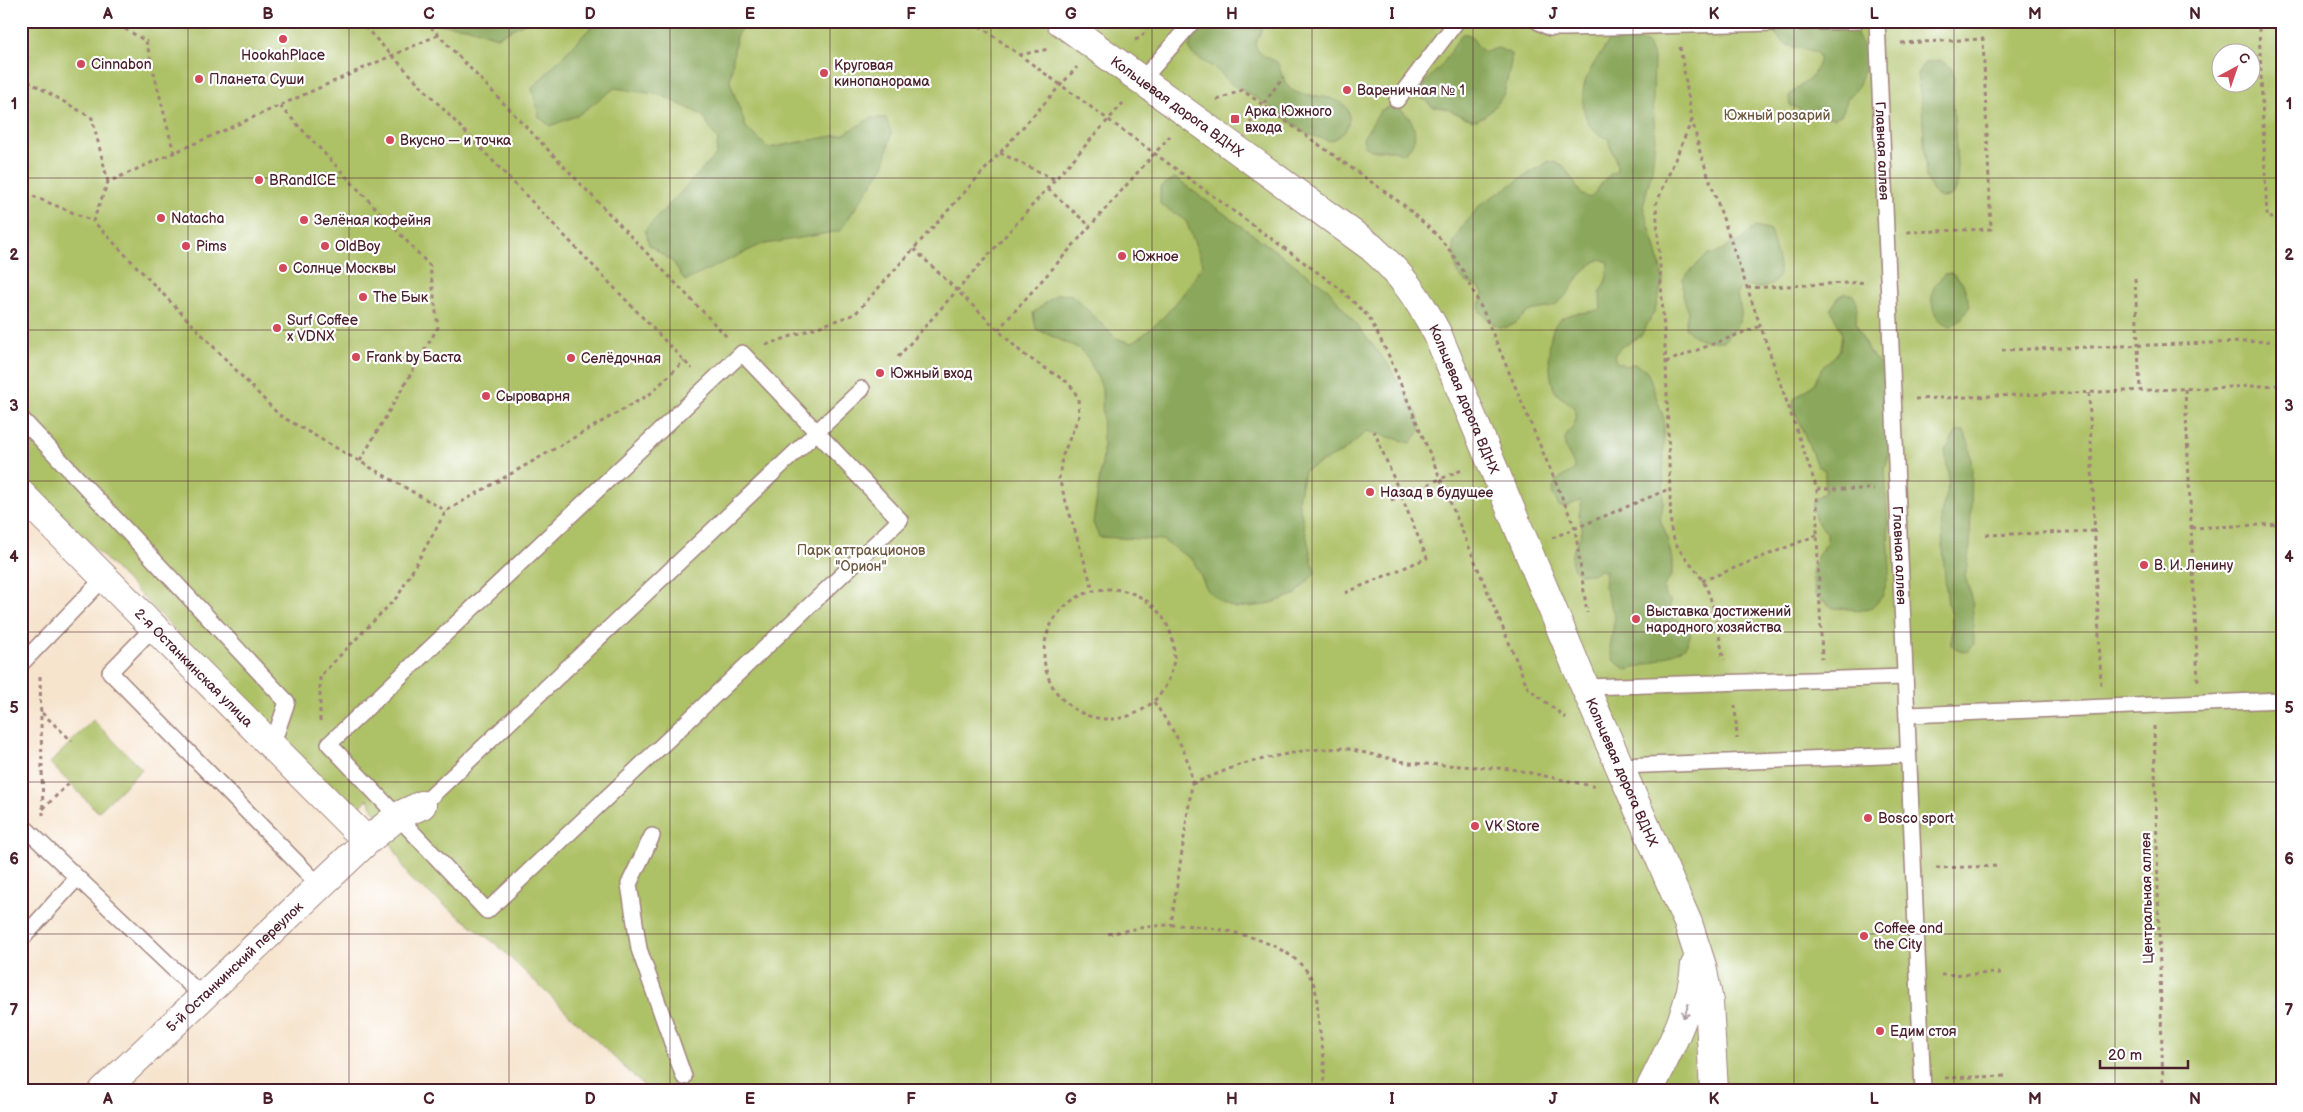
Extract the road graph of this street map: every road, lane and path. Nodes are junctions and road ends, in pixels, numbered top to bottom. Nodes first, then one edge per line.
1 (111, 21) edge
2 (359, 21) edge
3 (425, 21) edge
4 (973, 21) edge
5 (1060, 21) edge
6 (1146, 21) edge
7 (1193, 21) edge
8 (1457, 21) edge
9 (1537, 21) edge
10 (1856, 21) edge
11 (1877, 21) edge
12 (1146, 26) dead end
13 (1676, 26) junction
14 (2282, 26) edge
15 (438, 35) junction
16 (1878, 44) junction
17 (1052, 48) dead end
18 (1019, 55) junction
19 (392, 56) junction
20 (1077, 67) dead end
21 (21, 77) edge
22 (1283, 77) dead end
23 (1142, 80) junction
24 (1060, 85) junction
25 (1397, 100) dead end
26 (280, 106) junction
27 (1692, 119) junction
28 (1109, 121) junction
29 (1170, 135) dead end
30 (1234, 146) junction
31 (174, 153) junction
32 (1000, 153) junction
33 (1154, 154) junction
34 (21, 179) edge
35 (1056, 180) junction
36 (108, 182) junction
37 (1048, 189) junction
38 (2282, 217) edge
39 (93, 221) junction
40 (1090, 226) junction
41 (1886, 233) junction
42 (914, 249) junction
43 (2135, 278) dead end
44 (1888, 280) junction
45 (1747, 288) junction
46 (957, 292) junction
47 (1760, 326) junction
48 (998, 330) junction
49 (2272, 341) dead end
50 (2138, 346) junction
51 (2002, 350) dead end
52 (742, 353) junction
53 (898, 357) dead end
54 (684, 361) junction
55 (1666, 362) junction
56 (708, 386) junction
57 (2282, 386) edge
58 (862, 389) dead end
59 (2186, 390) junction
60 (2140, 391) junction
61 (2089, 393) junction
62 (1893, 400) junction
63 (21, 418) edge
64 (1374, 431) dead end
65 (817, 432) junction
66 (360, 461) junction
67 (1465, 469) dead end
68 (1440, 479) junction
69 (1897, 488) junction
70 (1669, 489) junction
71 (1817, 489) junction
72 (21, 494) edge
73 (1401, 495) junction
74 (1391, 500) dead end
75 (446, 511) junction
76 (2282, 524) edge
77 (1575, 528) junction
78 (2192, 528) junction
79 (2095, 531) junction
80 (1817, 535) junction
81 (1986, 536) dead end
82 (1528, 548) junction
83 (104, 578) junction
84 (1702, 581) junction
85 (1093, 590) junction
86 (1345, 593) dead end
87 (1588, 621) dead end
88 (154, 628) junction
89 (21, 664) edge
90 (1905, 678) junction
91 (1823, 679) junction
92 (1732, 682) junction
93 (1585, 686) junction
94 (2282, 700) edge
95 (1154, 702) junction
96 (2199, 703) junction
97 (2154, 705) junction
98 (2102, 707) junction
99 (1906, 715) junction
100 (1570, 720) dead end
101 (72, 741) dead end
102 (329, 744) junction
103 (272, 746) junction
104 (1908, 754) junction
105 (1738, 761) junction
106 (1620, 766) junction
107 (69, 783) dead end
108 (1192, 784) junction
109 (1632, 794) junction
110 (422, 805) joint
111 (43, 809) junction
112 (398, 816) junction
113 (21, 824) edge
114 (652, 836) dead end
115 (367, 841) junction
116 (44, 845) junction
117 (2000, 866) dead end
118 (1913, 869) junction
119 (77, 878) junction
120 (320, 886) junction
121 (1172, 925) junction
122 (1108, 934) dead end
123 (21, 940) edge
124 (1695, 946) junction
125 (2004, 973) dead end
126 (1918, 976) junction
127 (202, 996) junction
128 (2008, 1076) dead end
129 (684, 1077) dead end
130 (1922, 1085) edge
131 (103, 1091) edge
132 (1320, 1091) edge
133 (1649, 1091) edge
134 (1714, 1091) edge
135 (2163, 1091) edge

1 - 31 path
2 - 19 path
3 - 15 path
4 - 18 path
5 - 23 street, Кольцевая дорога ВДНХ
6 - 12 path
7 - 23 lane
8 - 25 lane
9 - 13 lane
10 - 13 lane
11 - 16 lane, Главная аллея
13 - 27 path
14 - 38 path
15 - 19 path
15 - 52 path
16 - 41 lane, Главная аллея
16 - 41 path
17 - 18 path
18 - 24 path
19 - 26 path
19 - 54 path
20 - 24 path
21 - 36 path
22 - 30 path
23 - 28 path
23 - 30 street, Кольцевая дорога ВДНХ
24 - 28 path
24 - 32 path
26 - 31 path
26 - 66 path
27 - 45 path
27 - 55 path
28 - 33 path
28 - 35 path
29 - 33 path
30 - 82 street, Кольцевая дорога ВДНХ
31 - 36 path
32 - 35 path
32 - 42 path
33 - 40 path
33 - 68 path
34 - 39 path
35 - 37 path
36 - 39 path
37 - 40 path
37 - 46 path
39 - 66 path
40 - 48 path
41 - 44 lane, Главная аллея
42 - 46 path
42 - 52 path
43 - 50 path
44 - 45 path
44 - 62 lane, Главная аллея
45 - 47 path
46 - 48 path
46 - 53 path
47 - 55 path
47 - 71 path
48 - 85 path
49 - 50 path
50 - 51 path
50 - 60 path
52 - 56 lane
52 - 65 lane
54 - 56 path
54 - 75 path
55 - 70 path
56 - 102 lane
57 - 59 path
58 - 65 lane
59 - 60 path
59 - 78 path
60 - 61 path
61 - 62 path
61 - 79 path
62 - 69 lane, Главная аллея
63 - 103 lane
64 - 73 path
65 - 110 lane
65 - 112 lane
66 - 75 path
67 - 68 path
68 - 73 path
68 - 100 path
69 - 71 path
69 - 90 lane, Главная аллея
70 - 77 path
70 - 84 path
71 - 80 path
72 - 83 street, 2-я Останкинская улица
73 - 74 path
73 - 86 path
75 - 102 path
76 - 78 path
77 - 82 path
77 - 87 path
78 - 96 path
79 - 81 path
79 - 98 path
80 - 84 path
80 - 91 path
82 - 93 street, Кольцевая дорога ВДНХ
83 - 88 street, 2-я Останкинская улица
83 - 89 lane
84 - 92 path
85 - 95 path
85 - 95 path
88 - 103 street, 2-я Останкинская улица
88 - 120 lane
90 - 91 lane
90 - 99 lane, Главная аллея
91 - 92 lane
92 - 93 lane
92 - 105 path
93 - 106 street, Кольцевая дорога ВДНХ
94 - 96 lane
95 - 108 path
96 - 97 lane
97 - 98 lane
97 - 135 path, Центральная аллея
98 - 99 lane
99 - 104 lane, Главная аллея
101 - 111 path
102 - 112 lane
103 - 115 street, 2-я Останкинская улица
104 - 105 lane
104 - 118 lane, Главная аллея
105 - 106 lane
106 - 109 street, Кольцевая дорога ВДНХ
107 - 111 path
108 - 109 path
108 - 121 path
109 - 124 street, Кольцевая дорога ВДНХ
110 - 112 street, 5-й Останкинский переулок
111 - 116 path
112 - 115 street, 5-й Останкинский переулок
113 - 116 lane
114 - 129 lane
115 - 120 street, 5-й Останкинский переулок
116 - 119 lane
117 - 118 path
118 - 126 lane, Главная аллея
119 - 123 lane
119 - 127 lane
120 - 127 street, 5-й Останкинский переулок
121 - 122 path
121 - 132 path
124 -> 133 street, Кольцевая дорога ВДНХ
124 - 134 street, Кольцевая дорога ВДНХ
125 - 126 path
126 - 130 lane, Главная аллея
127 - 131 street, 5-й Останкинский переулок
128 - 130 path

